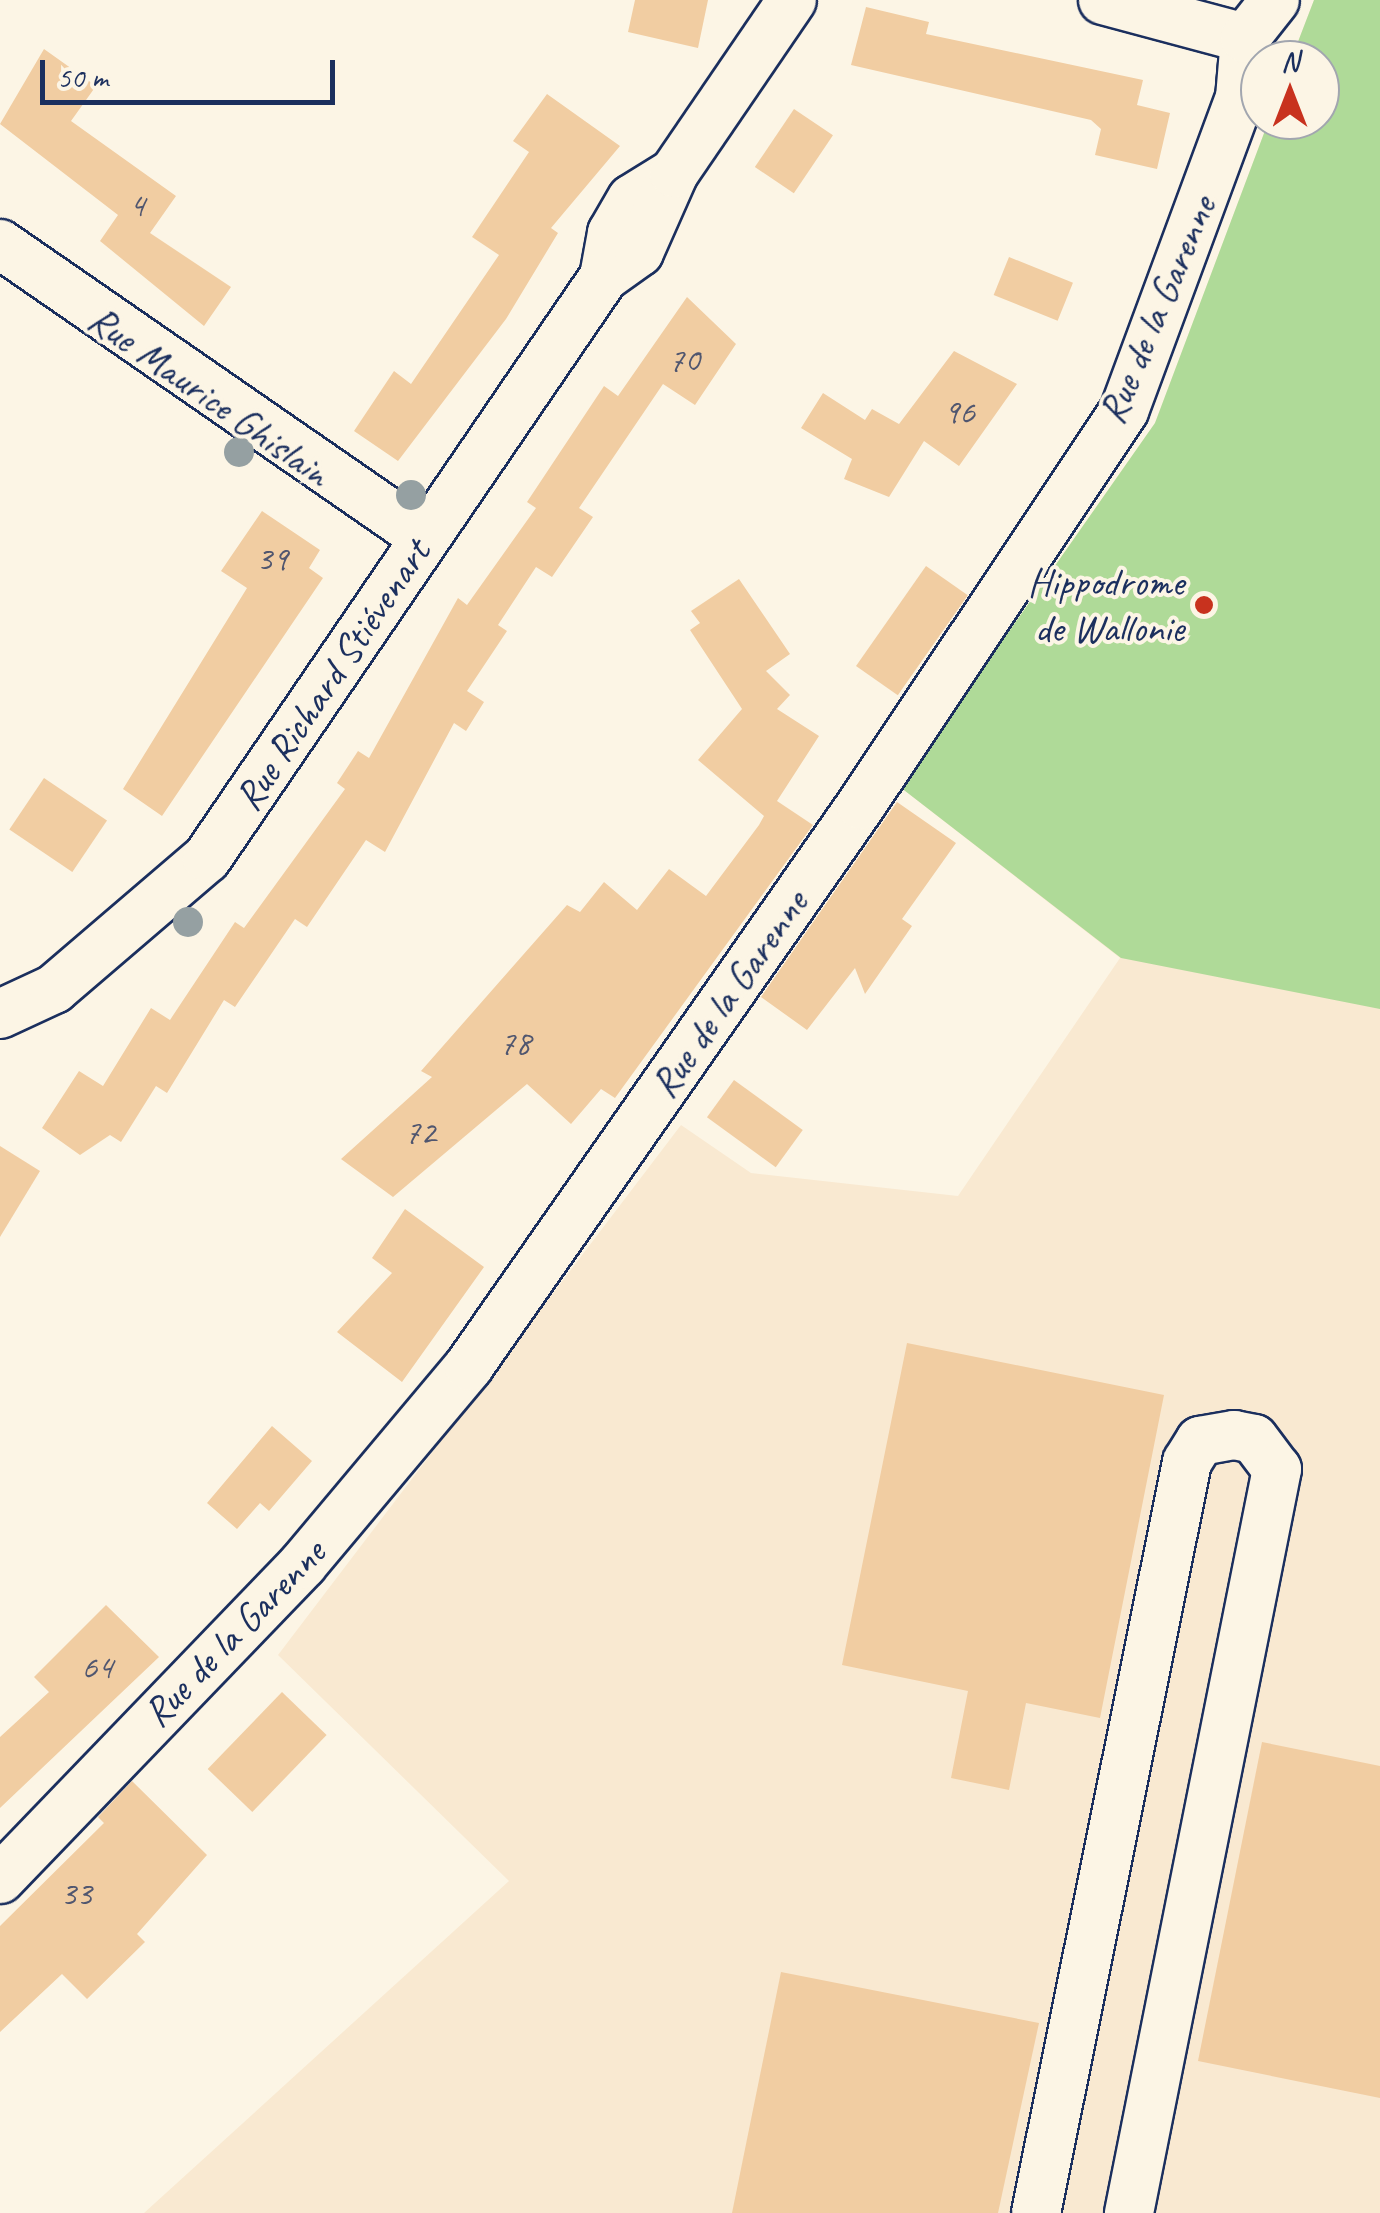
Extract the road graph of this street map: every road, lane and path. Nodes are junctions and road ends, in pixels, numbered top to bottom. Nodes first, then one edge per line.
1 (792, 0) edge
2 (1103, 0) edge
3 (1276, 0) edge
4 (1246, 38) junction
5 (0, 244) edge
6 (425, 538) junction
7 (54, 989) junction
8 (0, 1014) edge
9 (0, 1052) edge
10 (0, 1879) edge
11 (1036, 2213) edge
12 (1128, 2213) edge

1 - 6 street, Rue Richard Stiévenart
2 - 4 street
3 - 4 street
4 - 10 street, Rue de la Garenne
5 - 6 street, Rue Maurice Ghislain
6 - 7 street, Rue Richard Stiévenart
7 - 8 street, Rue Richard Stiévenart
7 - 9 street
11 - 12 street

